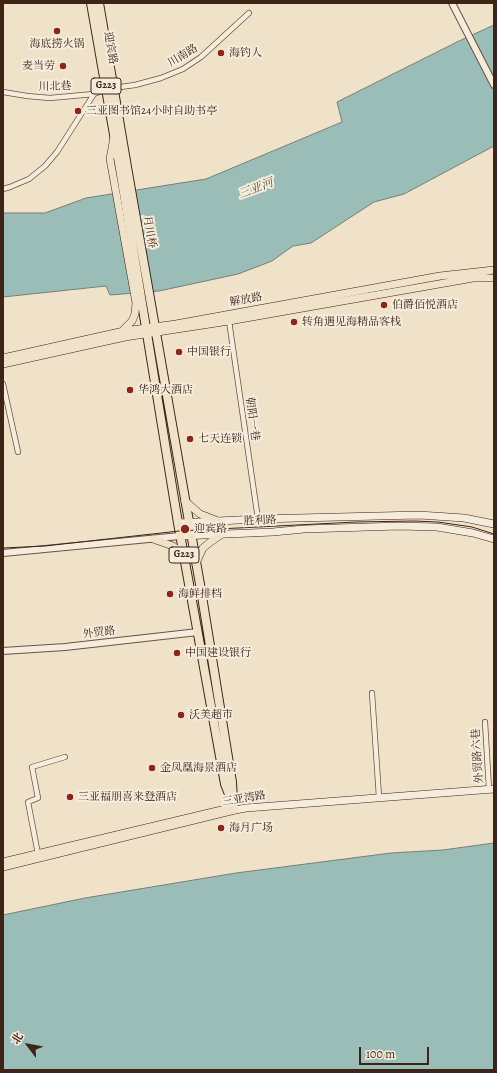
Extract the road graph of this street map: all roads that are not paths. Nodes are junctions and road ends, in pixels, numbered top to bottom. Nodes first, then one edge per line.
1 (91, 3) edge
2 (99, 3) edge
3 (452, 3) edge
4 (249, 13) dead end
5 (494, 86) edge
6 (110, 88) junction
7 (3, 92) edge
8 (94, 94) junction
9 (119, 168) junction
10 (3, 189) edge
11 (494, 270) edge
12 (494, 278) edge
13 (139, 303) junction
14 (229, 321) junction
15 (155, 330) junction
16 (122, 331) junction
17 (146, 331) junction
18 (3, 358) edge
19 (3, 364) edge
20 (3, 384) edge
21 (18, 452) dead end
22 (185, 501) junction
23 (258, 519) junction
24 (218, 521) junction
25 (188, 522) junction
26 (178, 523) junction
27 (494, 524) edge
28 (222, 534) junction
29 (180, 536) junction
30 (191, 536) junction
31 (152, 539) junction
32 (494, 539) edge
33 (3, 553) edge
34 (185, 562) junction
35 (196, 563) junction
36 (198, 632) junction
37 (3, 651) edge
38 (372, 693) dead end
39 (485, 722) dead end
40 (65, 757) dead end
41 (492, 789) edge
42 (379, 797) junction
43 (234, 808) junction
44 (38, 854) junction
45 (3, 862) edge
46 (3, 867) edge

1 - 6 highway, 迎宾路 / G223
2 - 6 highway, 迎宾路 / G223
3 - 5 street
4 - 6 street, 川南路
6 - 8 street, 川北巷
6 - 9 highway, 迎宾路 / G223
6 - 9 highway, 迎宾路 / G223
7 - 8 street, 川北巷
8 - 10 street
9 - 13 highway, 月川桥 / G223
9 - 15 highway, 月川桥 / G223
11 - 15 main road, 解放路
12 - 14 main road, 解放路
13 - 16 main road
13 - 17 highway, G223
14 - 15 main road, 解放路
14 - 23 street, 朝阳一巷
15 - 17 main road, 解放路
15 - 22 highway, G223
16 - 17 main road, 解放路
16 - 18 main road, 解放路
17 - 19 main road, 解放路
17 - 26 highway, G223
20 - 21 street
22 - 24 main road
22 - 25 highway, G223
23 - 24 main road, 胜利路
23 - 27 main road, 胜利路
24 - 25 main road, 胜利路
25 - 26 main road, 胜利路
25 - 30 highway, G223
26 - 29 highway, G223
28 - 30 main road, 胜利路
28 - 32 main road, 胜利路
28 - 35 main road
29 - 30 main road, 胜利路
29 - 31 street, 胜利路
29 - 34 highway, G223
30 - 35 highway, G223
31 - 33 street, 胜利路
31 - 34 main road
34 - 36 highway, G223
35 - 43 highway, G223
36 - 37 street, 外贸路
36 - 43 highway, G223
38 - 42 street
39 - 41 street, 外贸路六巷
40 - 44 street
41 - 42 main road, 三亚湾路
42 - 43 main road, 三亚湾路
43 - 44 main road, 三亚湾路
43 - 46 main road, 三亚湾路
44 - 45 main road, 三亚湾路

